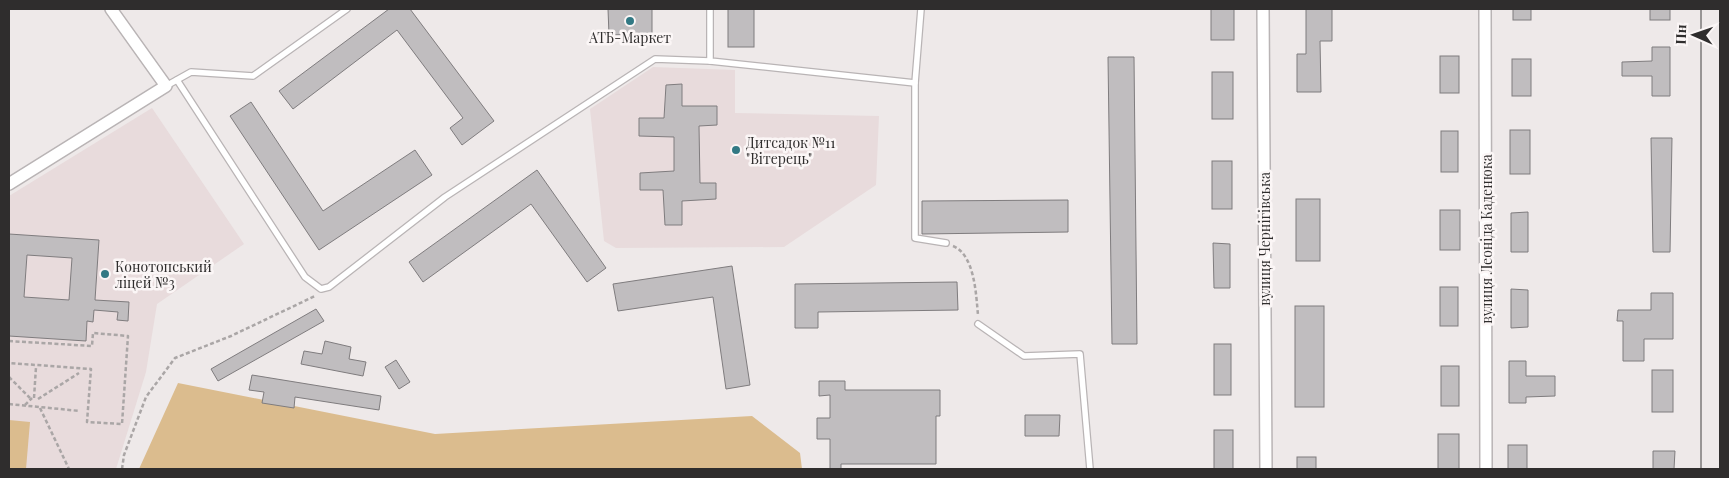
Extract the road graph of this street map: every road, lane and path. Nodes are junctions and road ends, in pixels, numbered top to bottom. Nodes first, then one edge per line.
1 (111, 9) edge
2 (347, 9) edge
3 (710, 9) edge
4 (921, 9) edge
5 (1263, 9) edge
6 (1485, 9) edge
7 (710, 61) junction
8 (177, 80) junction
9 (915, 83) junction
10 (166, 86) junction
11 (9, 184) edge
12 (946, 244) joint
13 (321, 289) junction
14 (978, 324) joint
15 (9, 341) edge
16 (9, 363) edge
17 (36, 367) dead end
18 (79, 373) dead end
19 (9, 377) edge
20 (34, 398) junction
21 (9, 404) edge
22 (24, 405) junction
23 (40, 407) junction
24 (80, 411) dead end
25 (69, 469) edge
26 (122, 469) edge
27 (1090, 469) edge
28 (1266, 469) edge
29 (1486, 469) edge

1 - 10 street
2 - 8 lane
3 - 7 lane
4 - 9 lane
5 - 28 street, вулиця Чернігівська
6 - 29 street, вулиця Леоніда Каденюка
7 - 9 lane
7 - 13 lane
8 - 10 lane
8 - 13 lane
9 - 12 lane
10 - 11 street
12 - 14 path
13 - 26 path
14 - 27 lane
15 - 16 path
17 - 20 path
18 - 20 path
19 - 20 path
20 - 22 path
20 - 23 path
21 - 22 path
22 - 23 path
23 - 24 path
23 - 25 path

